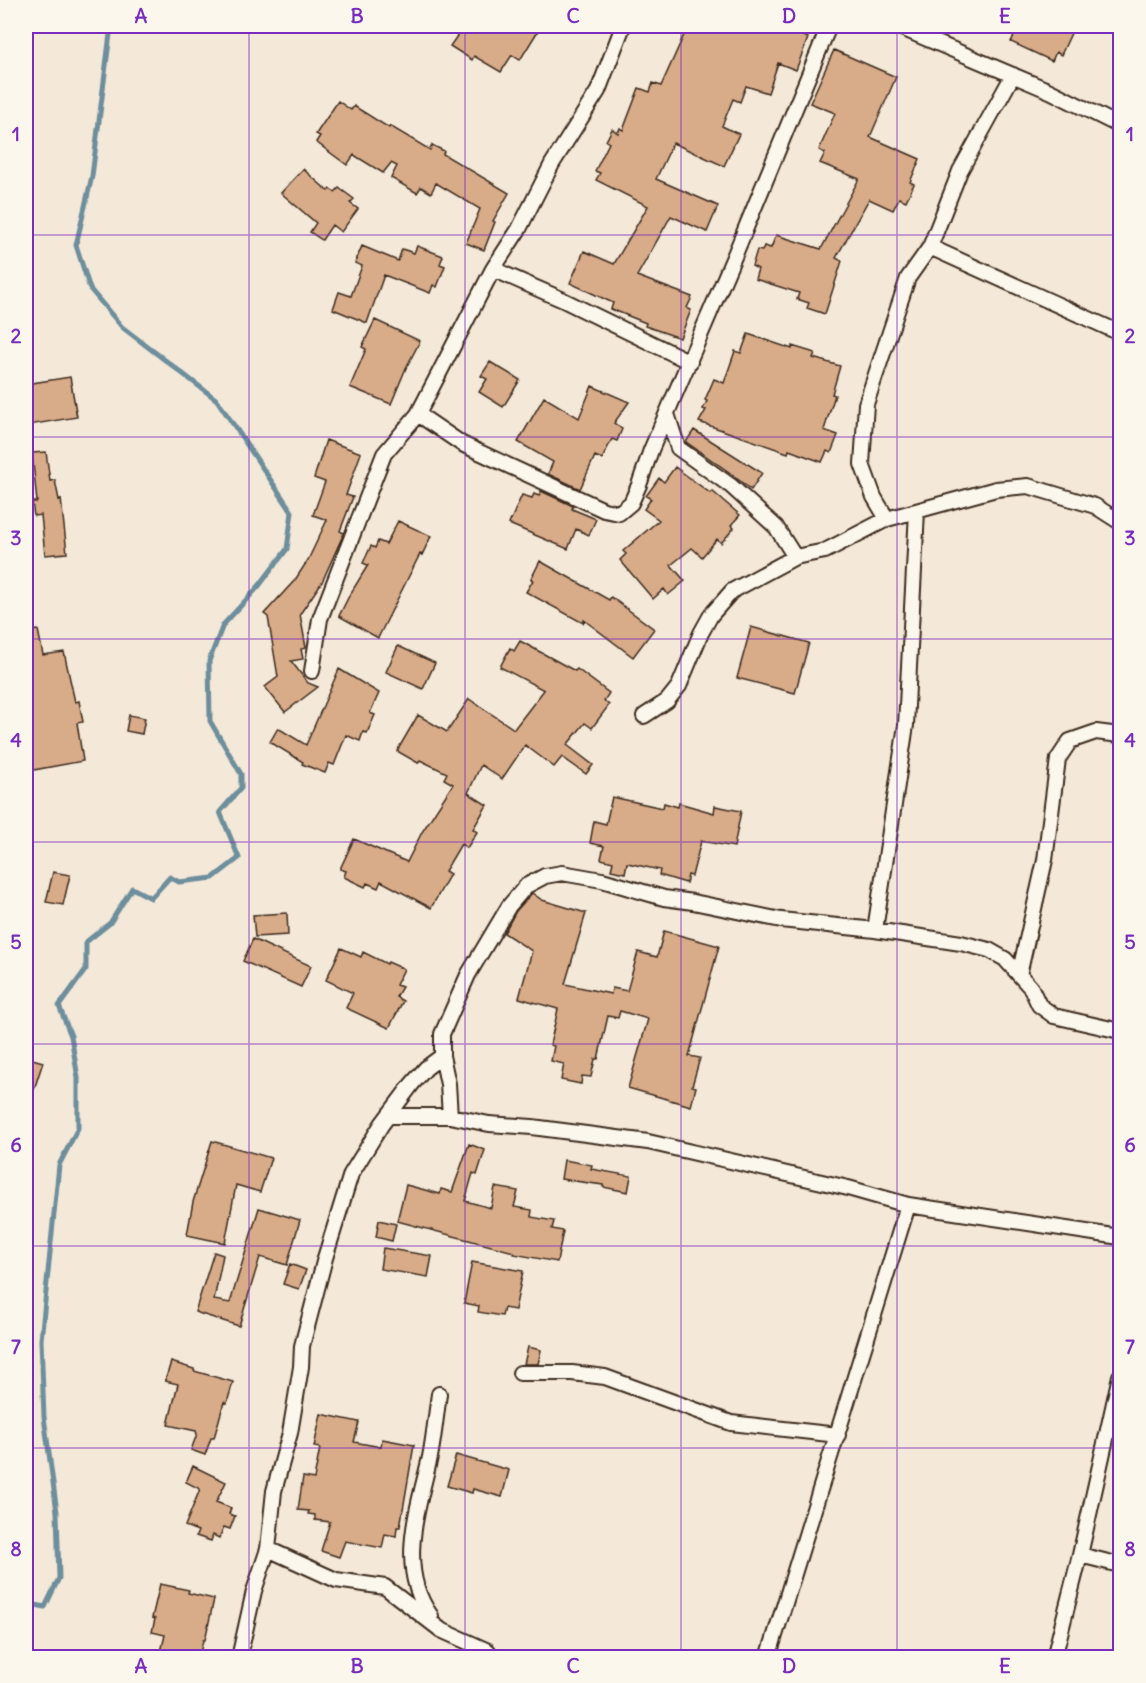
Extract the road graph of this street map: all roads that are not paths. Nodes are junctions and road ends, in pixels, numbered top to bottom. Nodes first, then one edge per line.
1 (623, 26) edge
2 (829, 26) edge
3 (897, 26) edge
4 (1013, 75) junction
5 (1120, 126) edge
6 (930, 247) junction
7 (493, 269) junction
8 (1120, 333) edge
9 (690, 362) junction
10 (418, 414) junction
11 (667, 414) junction
12 (678, 448) junction
13 (651, 450) junction
14 (917, 511) junction
15 (886, 519) junction
16 (1120, 522) edge
17 (795, 556) junction
18 (312, 671) dead end
19 (644, 716) dead end
20 (1120, 735) edge
21 (875, 930) junction
22 (1019, 975) junction
23 (1120, 1031) edge
24 (442, 1056) junction
25 (390, 1116) junction
26 (450, 1116) junction
27 (908, 1205) junction
28 (1120, 1237) edge
29 (520, 1373) dead end
30 (1120, 1376) edge
31 (439, 1394) dead end
32 (838, 1435) junction
33 (268, 1549) junction
34 (1080, 1555) junction
35 (1120, 1565) edge
36 (441, 1630) junction
37 (239, 1658) edge
38 (492, 1658) edge
39 (768, 1658) edge
40 (1054, 1658) edge

1 - 7 street
2 - 9 street
3 - 4 street
4 - 5 street
4 - 6 street
6 - 8 street
6 - 15 street
7 - 9 street
7 - 10 street
9 - 11 street
10 - 13 street
10 - 18 street
11 - 12 street
11 - 13 street
12 - 13 street
12 - 17 street
14 - 15 street
14 - 16 street
14 - 21 street
15 - 17 street
17 - 19 street
20 - 22 street
21 - 22 street
21 - 24 street
22 - 23 street
24 - 25 street
24 - 26 street
25 - 26 street
25 - 33 street
26 - 27 street
27 - 28 street
27 - 32 street
29 - 32 street
30 - 34 street
31 - 36 street
32 - 39 street
33 - 36 street
33 - 37 street
34 - 35 street
34 - 40 street
36 - 38 street

